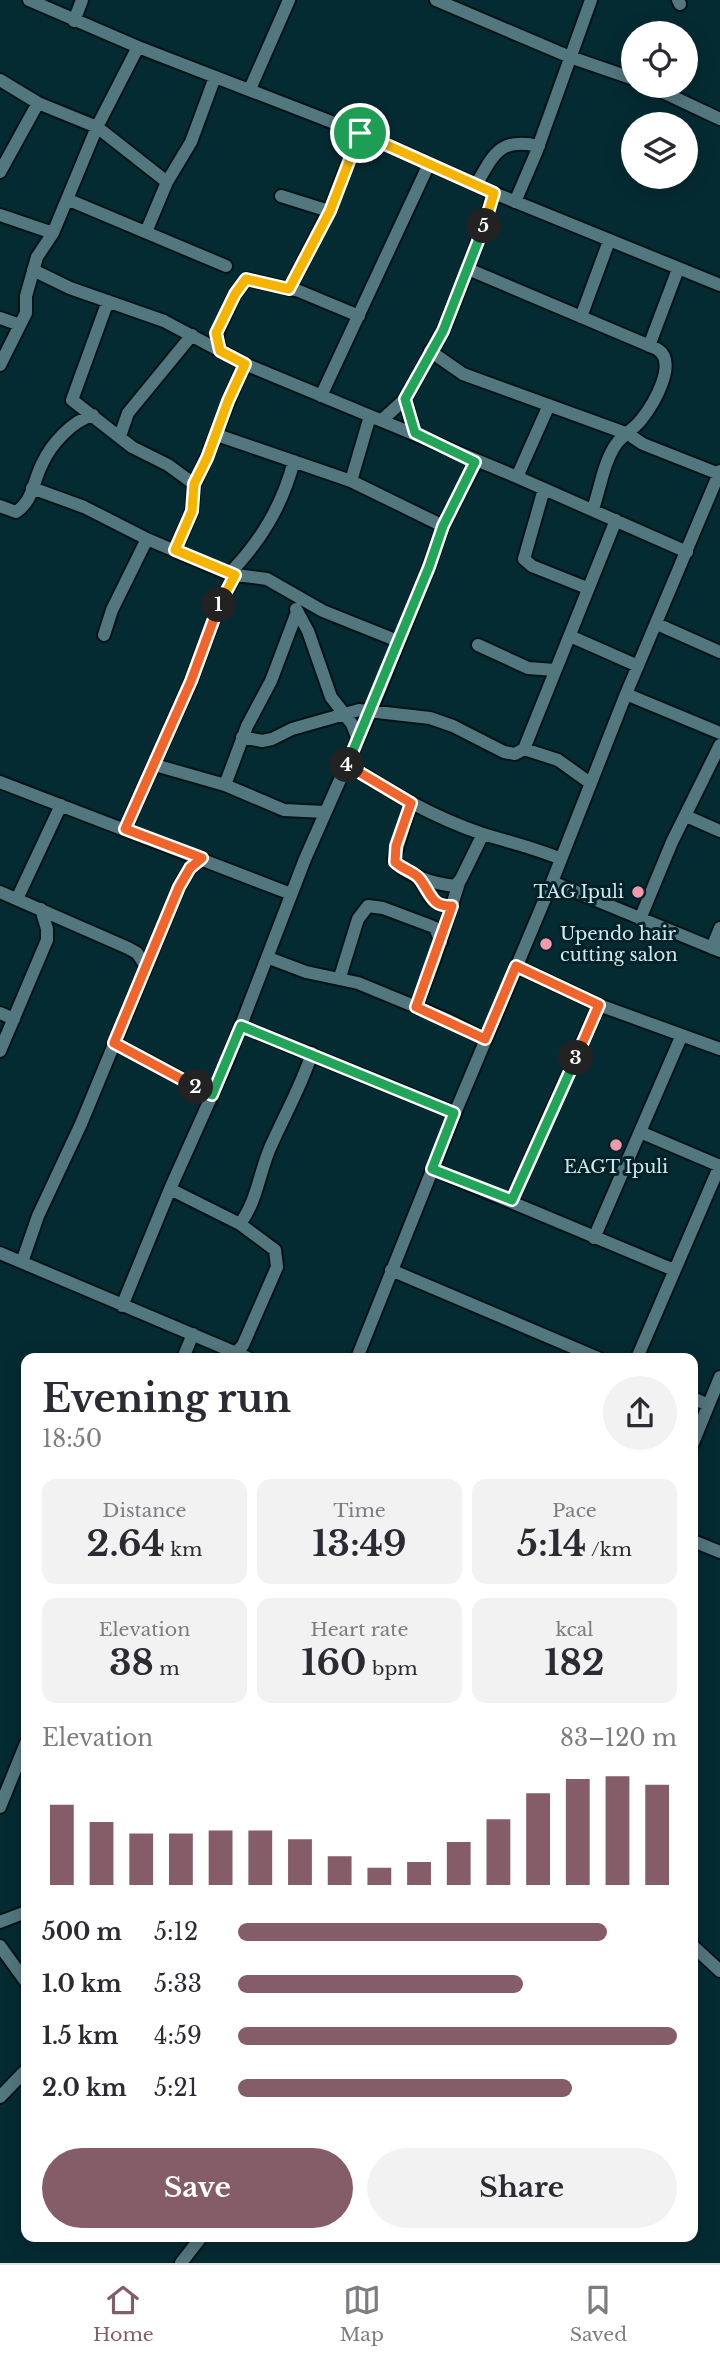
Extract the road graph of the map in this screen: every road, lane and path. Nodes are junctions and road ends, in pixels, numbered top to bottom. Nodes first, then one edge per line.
1 (29, 0) edge
2 (82, 0) edge
3 (289, 0) edge
4 (436, 0) edge
5 (591, 0) edge
6 (469, 6) edge
7 (74, 21) junction
8 (138, 47) junction
9 (570, 57) junction
10 (621, 75) edge
11 (215, 77) junction
12 (0, 80) edge
13 (250, 89) junction
14 (675, 98) edge
15 (38, 103) junction
16 (720, 119) edge
17 (97, 127) junction
18 (360, 133) junction
19 (539, 146) junction
20 (429, 164) junction
21 (0, 172) edge
22 (167, 182) junction
23 (475, 185) junction
24 (494, 193) junction
25 (281, 196) dead end
26 (69, 200) junction
27 (515, 202) junction
28 (330, 211) junction
29 (0, 215) edge
30 (146, 232) junction
31 (53, 233) junction
32 (609, 241) junction
33 (226, 266) dead end
34 (468, 269) junction
35 (678, 269) junction
36 (33, 270) junction
37 (720, 285) edge
38 (289, 289) junction
39 (108, 301) junction
40 (359, 316) junction
41 (581, 317) junction
42 (0, 318) edge
43 (20, 325) junction
44 (192, 335) junction
45 (649, 346) junction
46 (220, 351) junction
47 (430, 351) junction
48 (245, 364) junction
49 (0, 365) edge
50 (321, 396) junction
51 (405, 399) junction
52 (549, 405) junction
53 (93, 415) junction
54 (376, 418) junction
55 (415, 433) junction
56 (628, 434) junction
57 (217, 435) junction
58 (120, 436) junction
59 (293, 461) junction
60 (475, 462) junction
61 (719, 472) edge
62 (517, 477) junction
63 (351, 481) junction
64 (194, 484) junction
65 (32, 488) junction
66 (544, 489) junction
67 (0, 506) edge
68 (593, 509) junction
69 (616, 520) junction
70 (443, 526) junction
71 (147, 539) junction
72 (175, 550) junction
73 (687, 552) junction
74 (232, 574) junction
75 (587, 588) junction
76 (290, 591) junction
77 (297, 612) junction
78 (657, 624) junction
79 (104, 635) dead end
80 (570, 636) junction
81 (398, 641) junction
82 (478, 645) dead end
83 (720, 652) edge
84 (638, 666) junction
85 (555, 670) junction
86 (626, 694) junction
87 (345, 713) junction
88 (370, 713) junction
89 (720, 733) edge
90 (242, 737) junction
91 (358, 740) junction
92 (720, 745) edge
93 (524, 749) junction
94 (346, 764) junction
95 (155, 765) junction
96 (0, 782) edge
97 (590, 783) junction
98 (225, 785) junction
99 (411, 803) junction
100 (61, 806) junction
101 (325, 812) junction
102 (686, 816) junction
103 (125, 829) junction
104 (720, 831) edge
105 (483, 834) junction
106 (202, 858) junction
107 (561, 859) junction
108 (418, 876) junction
109 (552, 882) junction
110 (459, 883) junction
111 (0, 892) edge
112 (291, 894) junction
113 (17, 899) junction
114 (452, 906) junction
115 (41, 909) junction
116 (640, 919) junction
117 (69, 920) junction
118 (720, 928) edge
119 (47, 934) junction
120 (440, 942) junction
121 (153, 946) junction
122 (716, 949) edge
123 (133, 950) junction
124 (269, 958) junction
125 (145, 965) junction
126 (516, 966) junction
127 (341, 978) junction
128 (599, 1005) junction
129 (416, 1007) junction
130 (0, 1013) edge
131 (14, 1019) junction
132 (241, 1026) junction
133 (681, 1037) junction
134 (485, 1039) junction
135 (114, 1043) junction
136 (720, 1047) edge
137 (0, 1051) edge
138 (312, 1054) junction
139 (212, 1095) junction
140 (454, 1113) junction
141 (640, 1132) junction
142 (720, 1165) edge
143 (432, 1169) junction
144 (170, 1189) junction
145 (512, 1200) junction
146 (240, 1224) junction
147 (594, 1238) junction
148 (0, 1253) edge
149 (22, 1262) junction
150 (391, 1270) junction
151 (674, 1270) junction
152 (122, 1306) junction
153 (193, 1334) junction
154 (185, 1353) edge
155 (235, 1353) edge
156 (242, 1353) edge
157 (359, 1353) edge
158 (586, 1353) edge
159 (640, 1353) edge
160 (720, 1377) edge
161 (698, 1400) edge
162 (708, 1405) junction
163 (698, 1430) edge
164 (698, 1543) edge
165 (720, 1552) edge
166 (21, 1755) edge
167 (0, 1807) edge
168 (21, 1914) edge
169 (1, 1920) edge
170 (0, 1946) edge
171 (698, 1950) edge
172 (720, 1971) edge
173 (21, 1975) edge
174 (21, 2075) edge
175 (0, 2097) edge
176 (197, 2242) edge
177 (181, 2263) edge

1 - 7 street
2 - 7 street
3 - 13 street
4 - 6 street
5 - 9 street
6 - 9 street
7 - 8 street
8 - 11 street
8 - 17 street
9 - 10 street
9 - 19 street
11 - 13 street
11 - 22 street
12 - 15 street
13 - 18 street
14 - 16 street
15 - 17 street
15 - 21 street
17 - 22 street
17 - 26 street
18 - 20 street
18 - 28 street
19 - 23 street
19 - 27 street
20 - 23 street
20 - 40 street
22 - 30 street
23 - 24 street
24 - 27 street
24 - 34 street
25 - 28 street
26 - 30 street
26 - 31 street
27 - 32 street
28 - 38 street
29 - 31 street
30 - 33 street
31 - 36 street
32 - 35 street
32 - 41 street
34 - 41 street
34 - 47 street
35 - 37 street
35 - 45 street
36 - 39 street
36 - 43 street
38 - 40 street
38 - 46 street
39 - 44 street
39 - 53 street
40 - 50 street
41 - 45 street
42 - 43 street
43 - 49 street
44 - 46 street
44 - 58 street
45 - 56 street
46 - 48 street
47 - 51 street
47 - 52 street
48 - 50 street
48 - 57 street
50 - 54 street
51 - 54 street
51 - 55 street
52 - 56 street
52 - 62 street
53 - 58 street
53 - 65 street
54 - 55 street
54 - 63 street
55 - 60 street
56 - 61 street
56 - 68 street
57 - 59 street
57 - 64 street
58 - 64 street
59 - 63 street
59 - 74 street
60 - 62 street
60 - 70 street
61 - 73 street
62 - 66 street
63 - 70 street
64 - 72 street
65 - 67 street
65 - 71 street
66 - 68 street
66 - 75 street
68 - 69 street
69 - 73 street
69 - 75 street
70 - 81 street
71 - 72 street
71 - 79 street
72 - 74 street
73 - 78 street
74 - 76 street
74 - 95 street
75 - 80 street
76 - 77 street
76 - 81 street
77 - 87 street
77 - 90 street
78 - 83 street
78 - 84 street
80 - 84 street
80 - 85 street
81 - 88 street
82 - 85 street
84 - 86 street
85 - 93 street
86 - 89 street
86 - 97 street
87 - 88 street
87 - 90 street
87 - 91 street
88 - 91 street
88 - 93 street
90 - 98 street
91 - 94 street
92 - 102 street
93 - 97 street
94 - 99 street
94 - 101 street
95 - 98 street
95 - 103 street
96 - 100 street
97 - 107 street
98 - 101 street
99 - 105 street
99 - 108 street
100 - 103 street
100 - 113 street
101 - 112 street
102 - 104 street
102 - 116 street
103 - 106 street
105 - 107 street
105 - 110 street
106 - 112 street
106 - 121 street
107 - 109 street
108 - 110 street
108 - 114 street
109 - 116 street
109 - 126 street
110 - 114 street
111 - 113 street
112 - 124 street
113 - 115 street
114 - 120 street
115 - 117 street
115 - 119 street
116 - 122 street
117 - 119 street
117 - 123 street
118 - 122 street
119 - 131 street
120 - 127 street
120 - 129 street
121 - 123 street
121 - 125 street
123 - 125 street
124 - 127 street
124 - 132 street
125 - 135 street
126 - 128 street
126 - 134 street
127 - 129 street
128 - 133 street
128 - 145 street
129 - 134 street
130 - 131 street
131 - 137 street
132 - 138 street
132 - 139 street
133 - 136 street
133 - 141 street
134 - 140 street
135 - 139 street
135 - 149 street
138 - 140 street
138 - 146 street
139 - 144 street
140 - 143 street
141 - 142 street
141 - 147 street
142 - 151 street
143 - 145 street
143 - 150 street
144 - 146 street
144 - 152 street
145 - 147 street
146 - 156 street
147 - 151 street
148 - 149 street
149 - 152 street
150 - 157 street
150 - 158 street
151 - 159 street
152 - 153 street
153 - 154 street
153 - 155 street
160 - 162 street
161 - 162 street
162 - 163 street
164 - 165 street
166 - 167 street
168 - 169 street
170 - 173 street
171 - 172 street
174 - 175 street
176 - 177 street

